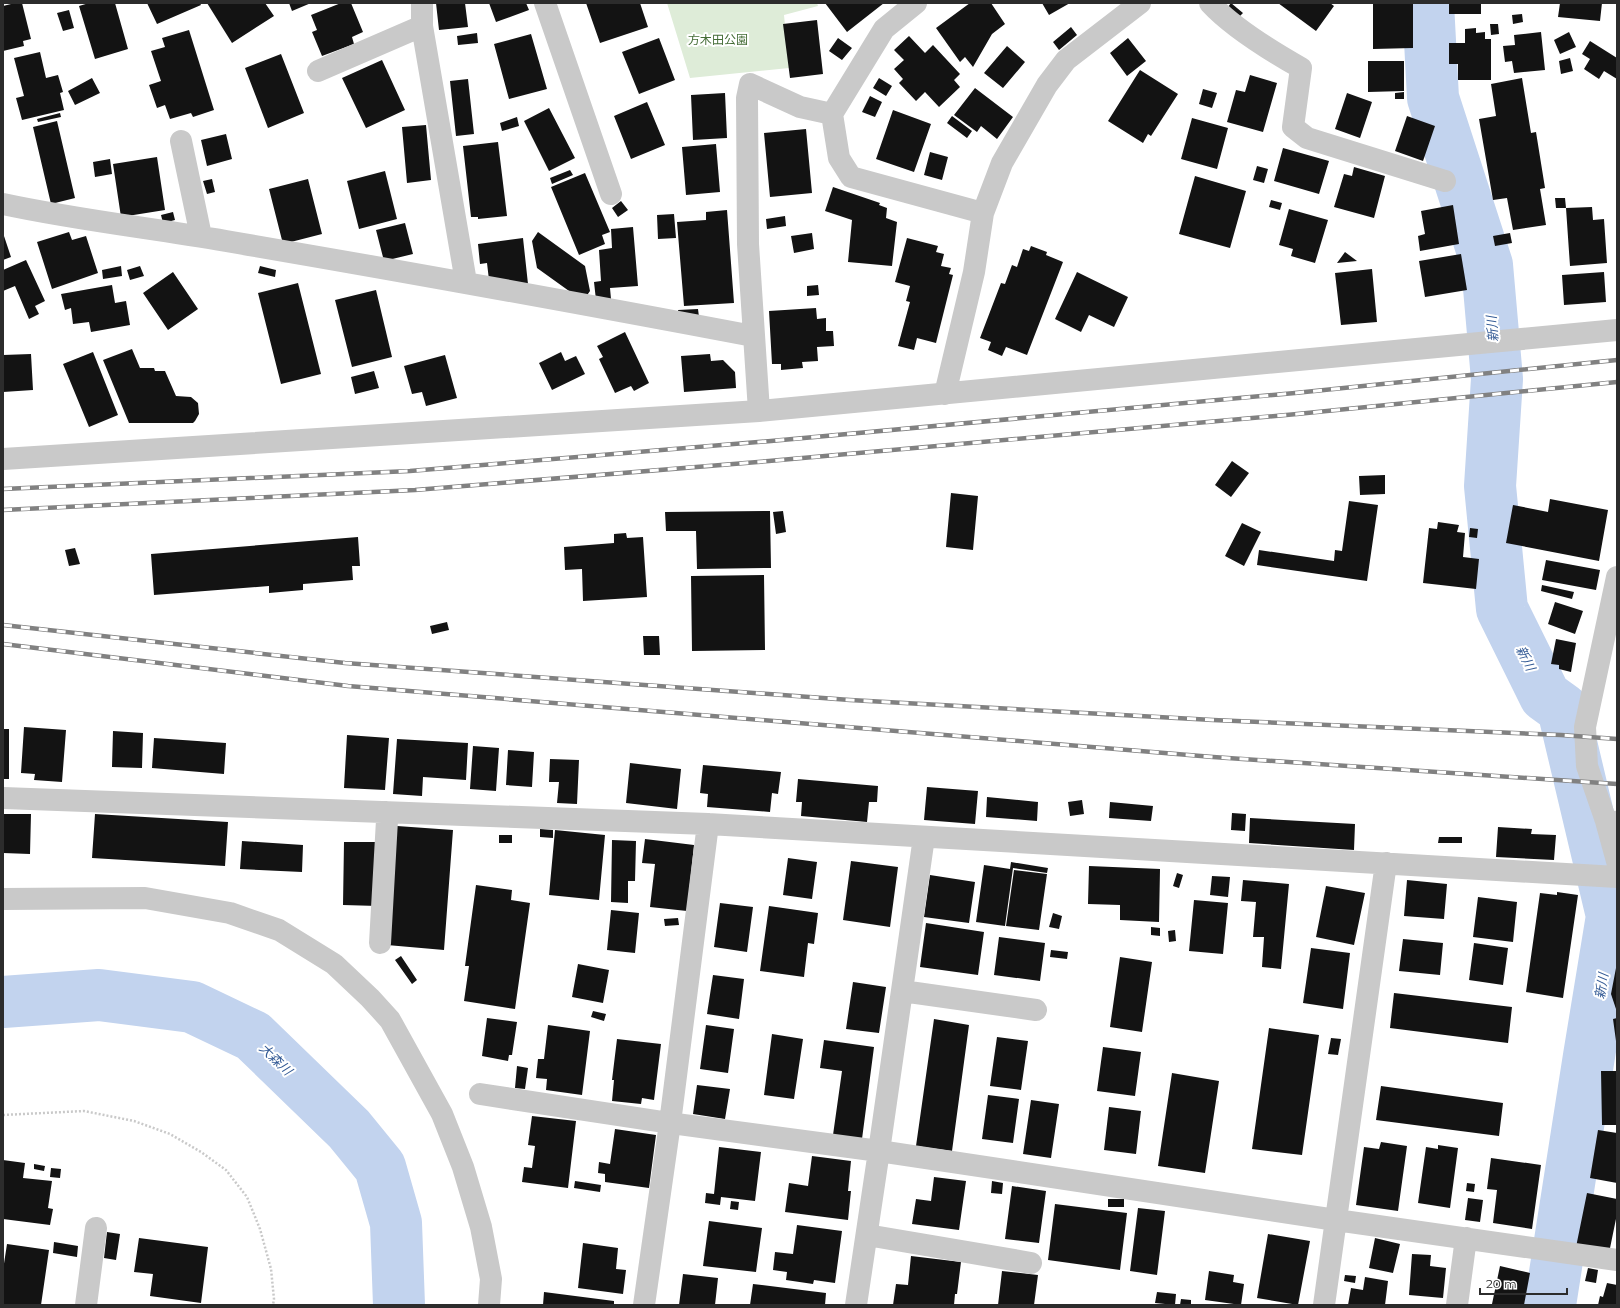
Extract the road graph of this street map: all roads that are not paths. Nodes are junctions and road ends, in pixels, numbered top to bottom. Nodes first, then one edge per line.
1 (422, 3) edge
2 (545, 3) edge
3 (916, 3) edge
4 (1140, 3) edge
5 (1210, 3) edge
6 (422, 26) junction
7 (318, 71) dead end
8 (832, 114) junction
9 (182, 141) dead end
10 (1445, 181) dead end
11 (611, 194) dead end
12 (3, 204) edge
13 (983, 213) junction
14 (201, 236) junction
15 (466, 282) junction
16 (1617, 330) edge
17 (753, 336) junction
18 (945, 394) junction
19 (759, 411) junction
20 (3, 458) edge
21 (1617, 577) edge
22 (3, 798) edge
23 (386, 812) junction
24 (1611, 821) edge
25 (708, 824) junction
26 (924, 837) junction
27 (1617, 861) edge
28 (1386, 863) junction
29 (1617, 877) edge
30 (3, 899) edge
31 (380, 943) dead end
32 (902, 991) junction
33 (1036, 1010) dead end
34 (480, 1094) dead end
35 (670, 1124) junction
36 (880, 1151) junction
37 (1336, 1220) junction
38 (96, 1228) dead end
39 (867, 1235) junction
40 (1466, 1238) junction
41 (1617, 1260) edge
42 (1031, 1263) dead end
43 (86, 1305) edge
44 (489, 1305) edge
45 (644, 1305) edge
46 (856, 1305) edge
47 (1324, 1305) edge
48 (1457, 1305) edge

1 - 6 street
2 - 11 street
3 - 8 street
4 - 13 street
5 - 10 street
6 - 7 street
6 - 15 street
8 - 13 street
8 - 17 street
9 - 14 street
12 - 14 street
13 - 18 street
14 - 15 street
15 - 17 street
16 - 18 street
17 - 19 street
18 - 19 street
19 - 20 street
21 - 24 street
22 - 23 street
23 - 25 street
23 - 31 street
24 - 27 street
25 - 26 street
25 - 35 street
26 - 28 street
26 - 32 street
28 - 29 street
28 - 37 street
30 - 44 street
32 - 33 street
32 - 36 street
34 - 35 street
35 - 36 street
35 - 45 street
36 - 37 street
36 - 39 street
37 - 40 street
37 - 47 street
38 - 43 street
39 - 42 street
39 - 46 street
40 - 41 street
40 - 48 street

